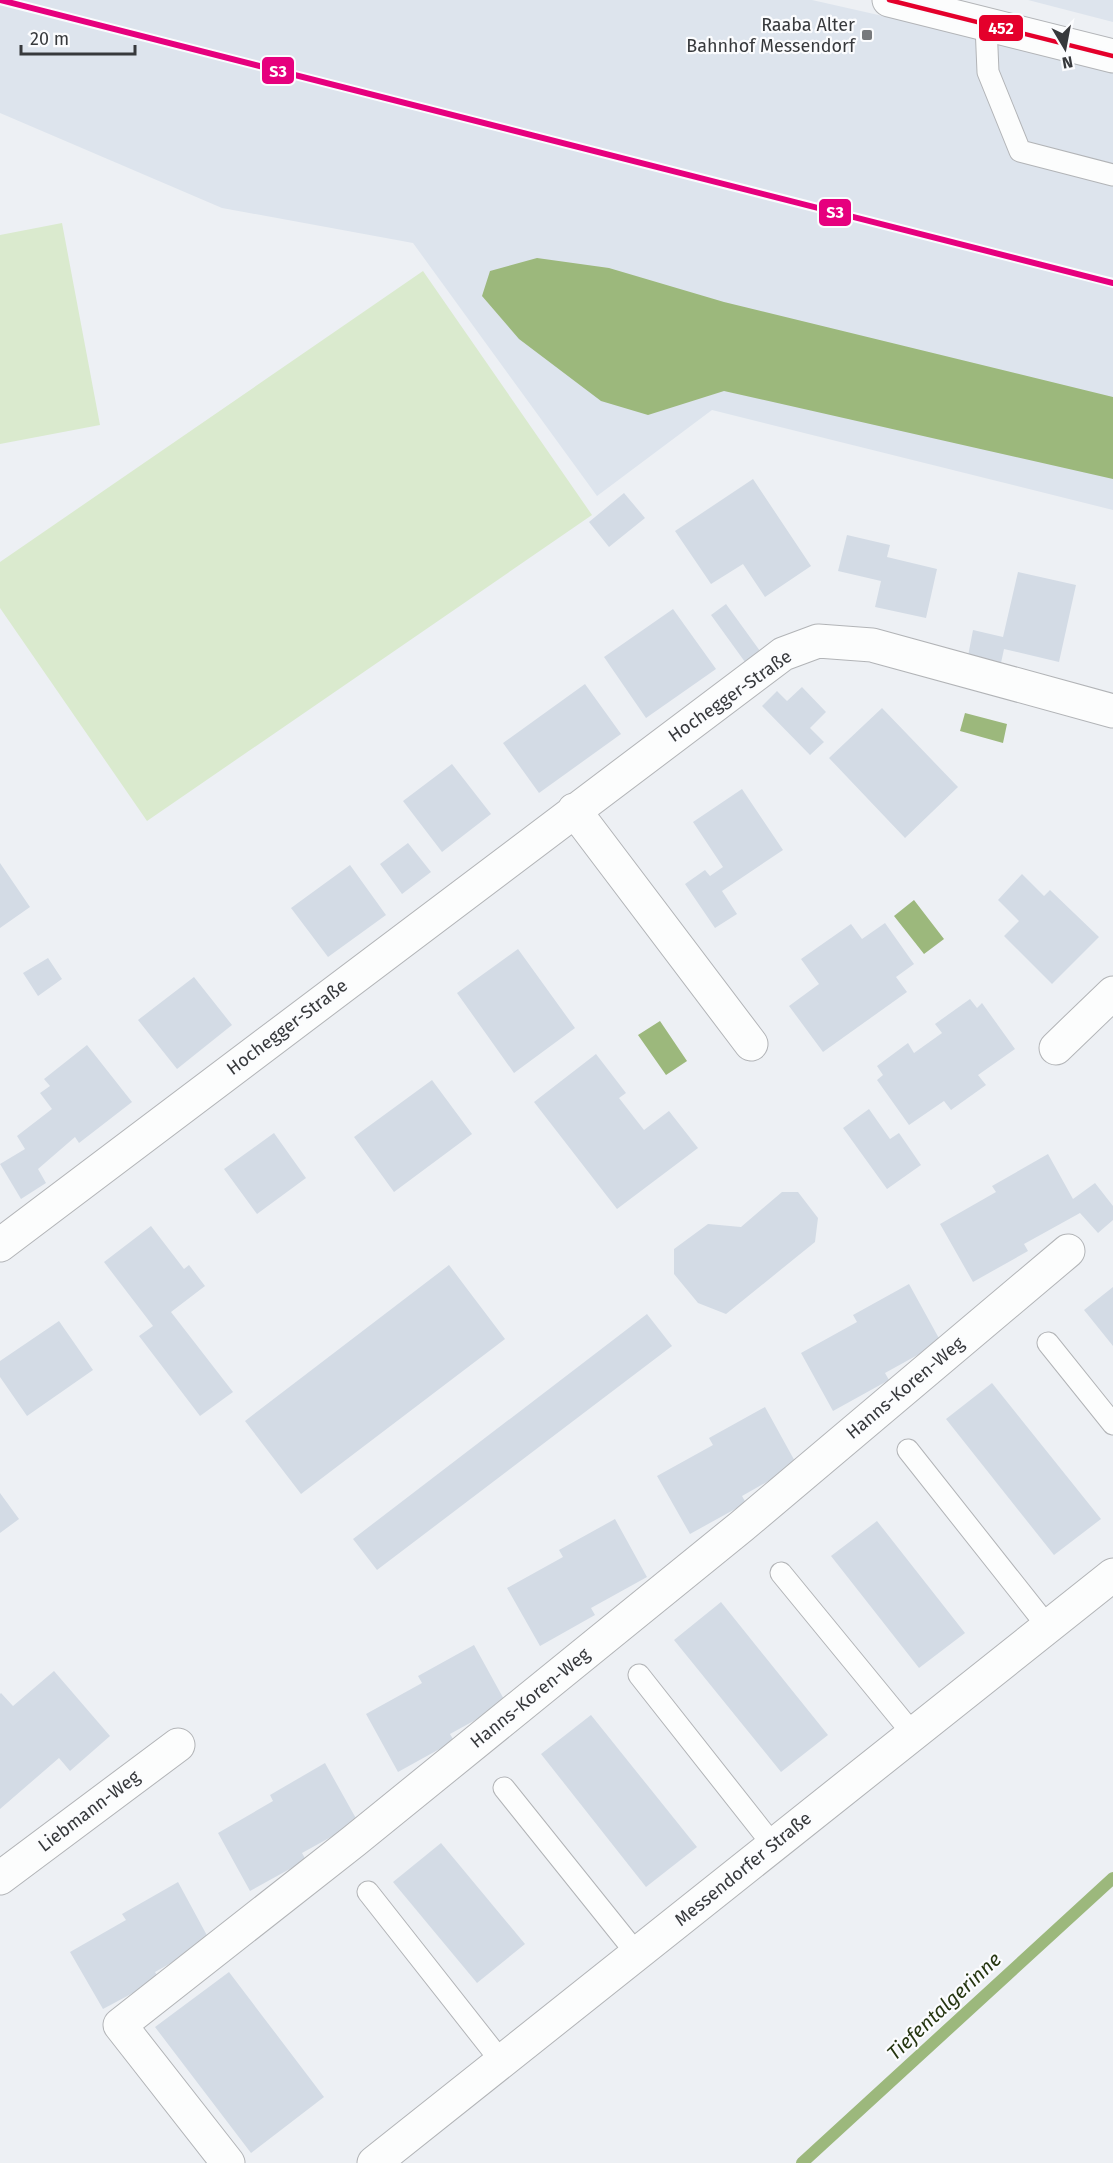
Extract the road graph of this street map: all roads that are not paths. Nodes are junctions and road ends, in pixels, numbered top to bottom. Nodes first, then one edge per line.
1 (889, 0) edge
2 (986, 25) junction
3 (1113, 56) edge
4 (1113, 175) edge
5 (1113, 711) edge
6 (574, 810) junction
7 (1113, 993) edge
8 (751, 1044) dead end
9 (1056, 1048) dead end
10 (0, 1245) edge
11 (1068, 1251) dead end
12 (1048, 1343) dead end
13 (1113, 1424) edge
14 (908, 1450) dead end
15 (781, 1573) dead end
16 (1113, 1575) edge
17 (1048, 1627) junction
18 (639, 1675) dead end
19 (913, 1734) junction
20 (178, 1745) dead end
21 (504, 1788) dead end
22 (773, 1845) junction
23 (0, 1878) edge
24 (368, 1892) dead end
25 (637, 1954) junction
26 (501, 2061) junction
27 (228, 2163) edge
28 (374, 2163) edge

1 - 2 street
2 - 3 street
2 - 4 lane
5 - 6 street, Hochegger-Straße
6 - 8 street
6 - 10 street, Hochegger-Straße
7 - 9 street
11 - 27 street, Hanns-Koren-Weg
12 - 13 lane
14 - 17 lane
15 - 19 lane
16 - 17 street, Messendorfer Straße
17 - 19 street, Messendorfer Straße
18 - 22 lane
19 - 22 street, Messendorfer Straße
20 - 23 street, Liebmann-Weg
21 - 25 lane
22 - 25 street, Messendorfer Straße
24 - 26 lane
25 - 26 street, Messendorfer Straße
26 - 28 street, Messendorfer Straße

